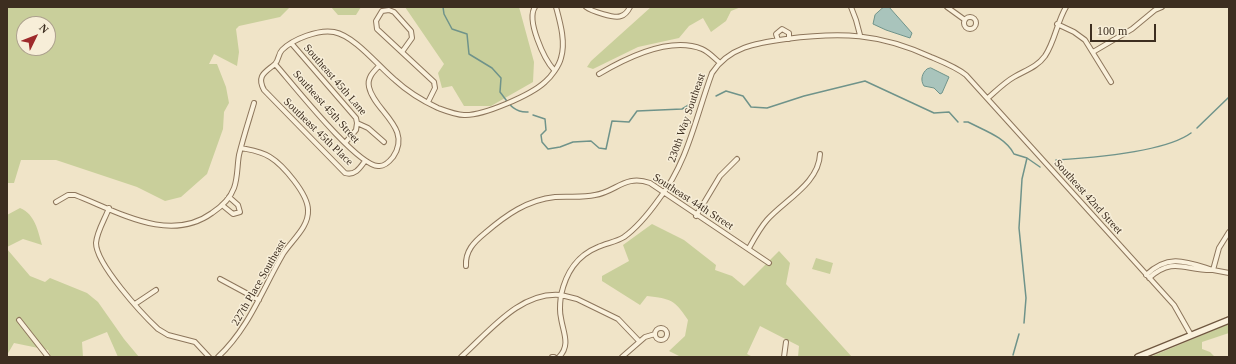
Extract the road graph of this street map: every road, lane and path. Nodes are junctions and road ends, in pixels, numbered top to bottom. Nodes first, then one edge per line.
1 (536, 7) edge
2 (556, 7) edge
3 (586, 7) edge
4 (630, 7) edge
5 (851, 7) edge
6 (947, 7) edge
7 (1066, 7) edge
8 (1162, 7) edge
9 (965, 20) dead end
10 (1057, 24) junction
11 (860, 35) junction
12 (789, 39) junction
13 (778, 40) junction
14 (292, 44) junction
15 (402, 52) junction
16 (1093, 52) junction
17 (719, 62) junction
18 (275, 64) junction
19 (379, 66) junction
20 (554, 70) junction
21 (599, 74) dead end
22 (966, 75) joint
23 (1111, 82) dead end
24 (988, 98) junction
25 (428, 102) junction
26 (254, 103) dead end
27 (357, 123) junction
28 (384, 142) dead end
29 (345, 143) junction
30 (241, 148) junction
31 (820, 154) dead end
32 (737, 159) dead end
33 (365, 161) junction
34 (664, 193) junction
35 (229, 197) junction
36 (56, 202) dead end
37 (222, 205) junction
38 (109, 208) junction
39 (696, 216) junction
40 (1229, 232) edge
41 (748, 248) junction
42 (768, 263) dead end
43 (466, 266) dead end
44 (1213, 270) junction
45 (1229, 273) edge
46 (1148, 276) junction
47 (220, 279) dead end
48 (156, 290) dead end
49 (561, 295) junction
50 (259, 300) junction
51 (135, 304) junction
52 (19, 320) dead end
53 (1229, 320) edge
54 (655, 334) dead end
55 (1191, 335) junction
56 (639, 341) junction
57 (786, 342) dead end
58 (48, 357) edge
59 (209, 357) edge
60 (218, 357) edge
61 (461, 357) edge
62 (559, 357) edge
63 (622, 357) edge
64 (784, 357) edge
65 (1138, 357) edge

1 - 20 street
2 - 20 street
3 - 4 street
5 - 11 street
6 - 9 street
7 - 10 street
8 - 16 street
10 - 16 street
10 - 24 street
11 - 12 street, 230th Way Southeast
11 - 22 street, 230th Way Southeast
12 - 13 street, 230th Way Southeast
12 - 13 street
13 - 17 street, 230th Way Southeast
14 - 18 street
14 - 19 street
14 - 27 street, Southeast 45th Lane
15 - 15 street
15 - 25 street
16 - 23 street
17 - 21 street
17 - 34 street, 230th Way Southeast
18 - 29 street, Southeast 45th Street
18 - 33 street, Southeast 45th Place
19 - 25 street
19 - 33 street
20 - 25 street
22 - 24 street, Southeast 42nd Street
24 - 46 street, Southeast 42nd Street
26 - 30 street
27 - 28 street, Southeast 45th Lane
27 - 29 street
29 - 33 street, Southeast 45th Street
30 - 35 street
30 - 50 street, 227th Place Southeast
31 - 41 street
32 - 39 street
34 - 39 street, Southeast 44th Street
34 - 43 street, Southeast 44th Street
34 - 49 street, 230th Way Southeast
35 - 37 street
35 - 37 street
36 - 38 street
37 - 38 street
38 - 51 street
39 - 41 street, Southeast 44th Street
40 - 44 street
41 - 42 street, Southeast 44th Street
44 - 45 street
44 - 46 street
46 - 55 street, Southeast 42nd Street
47 - 50 street
48 - 51 street
49 - 56 street
49 - 61 street
49 - 62 street, 230th Way Southeast
50 - 60 street, 227th Place Southeast
51 - 59 street
52 - 58 street
53 - 55 main road
54 - 56 street
55 - 65 main road
56 - 63 street
57 - 64 street

